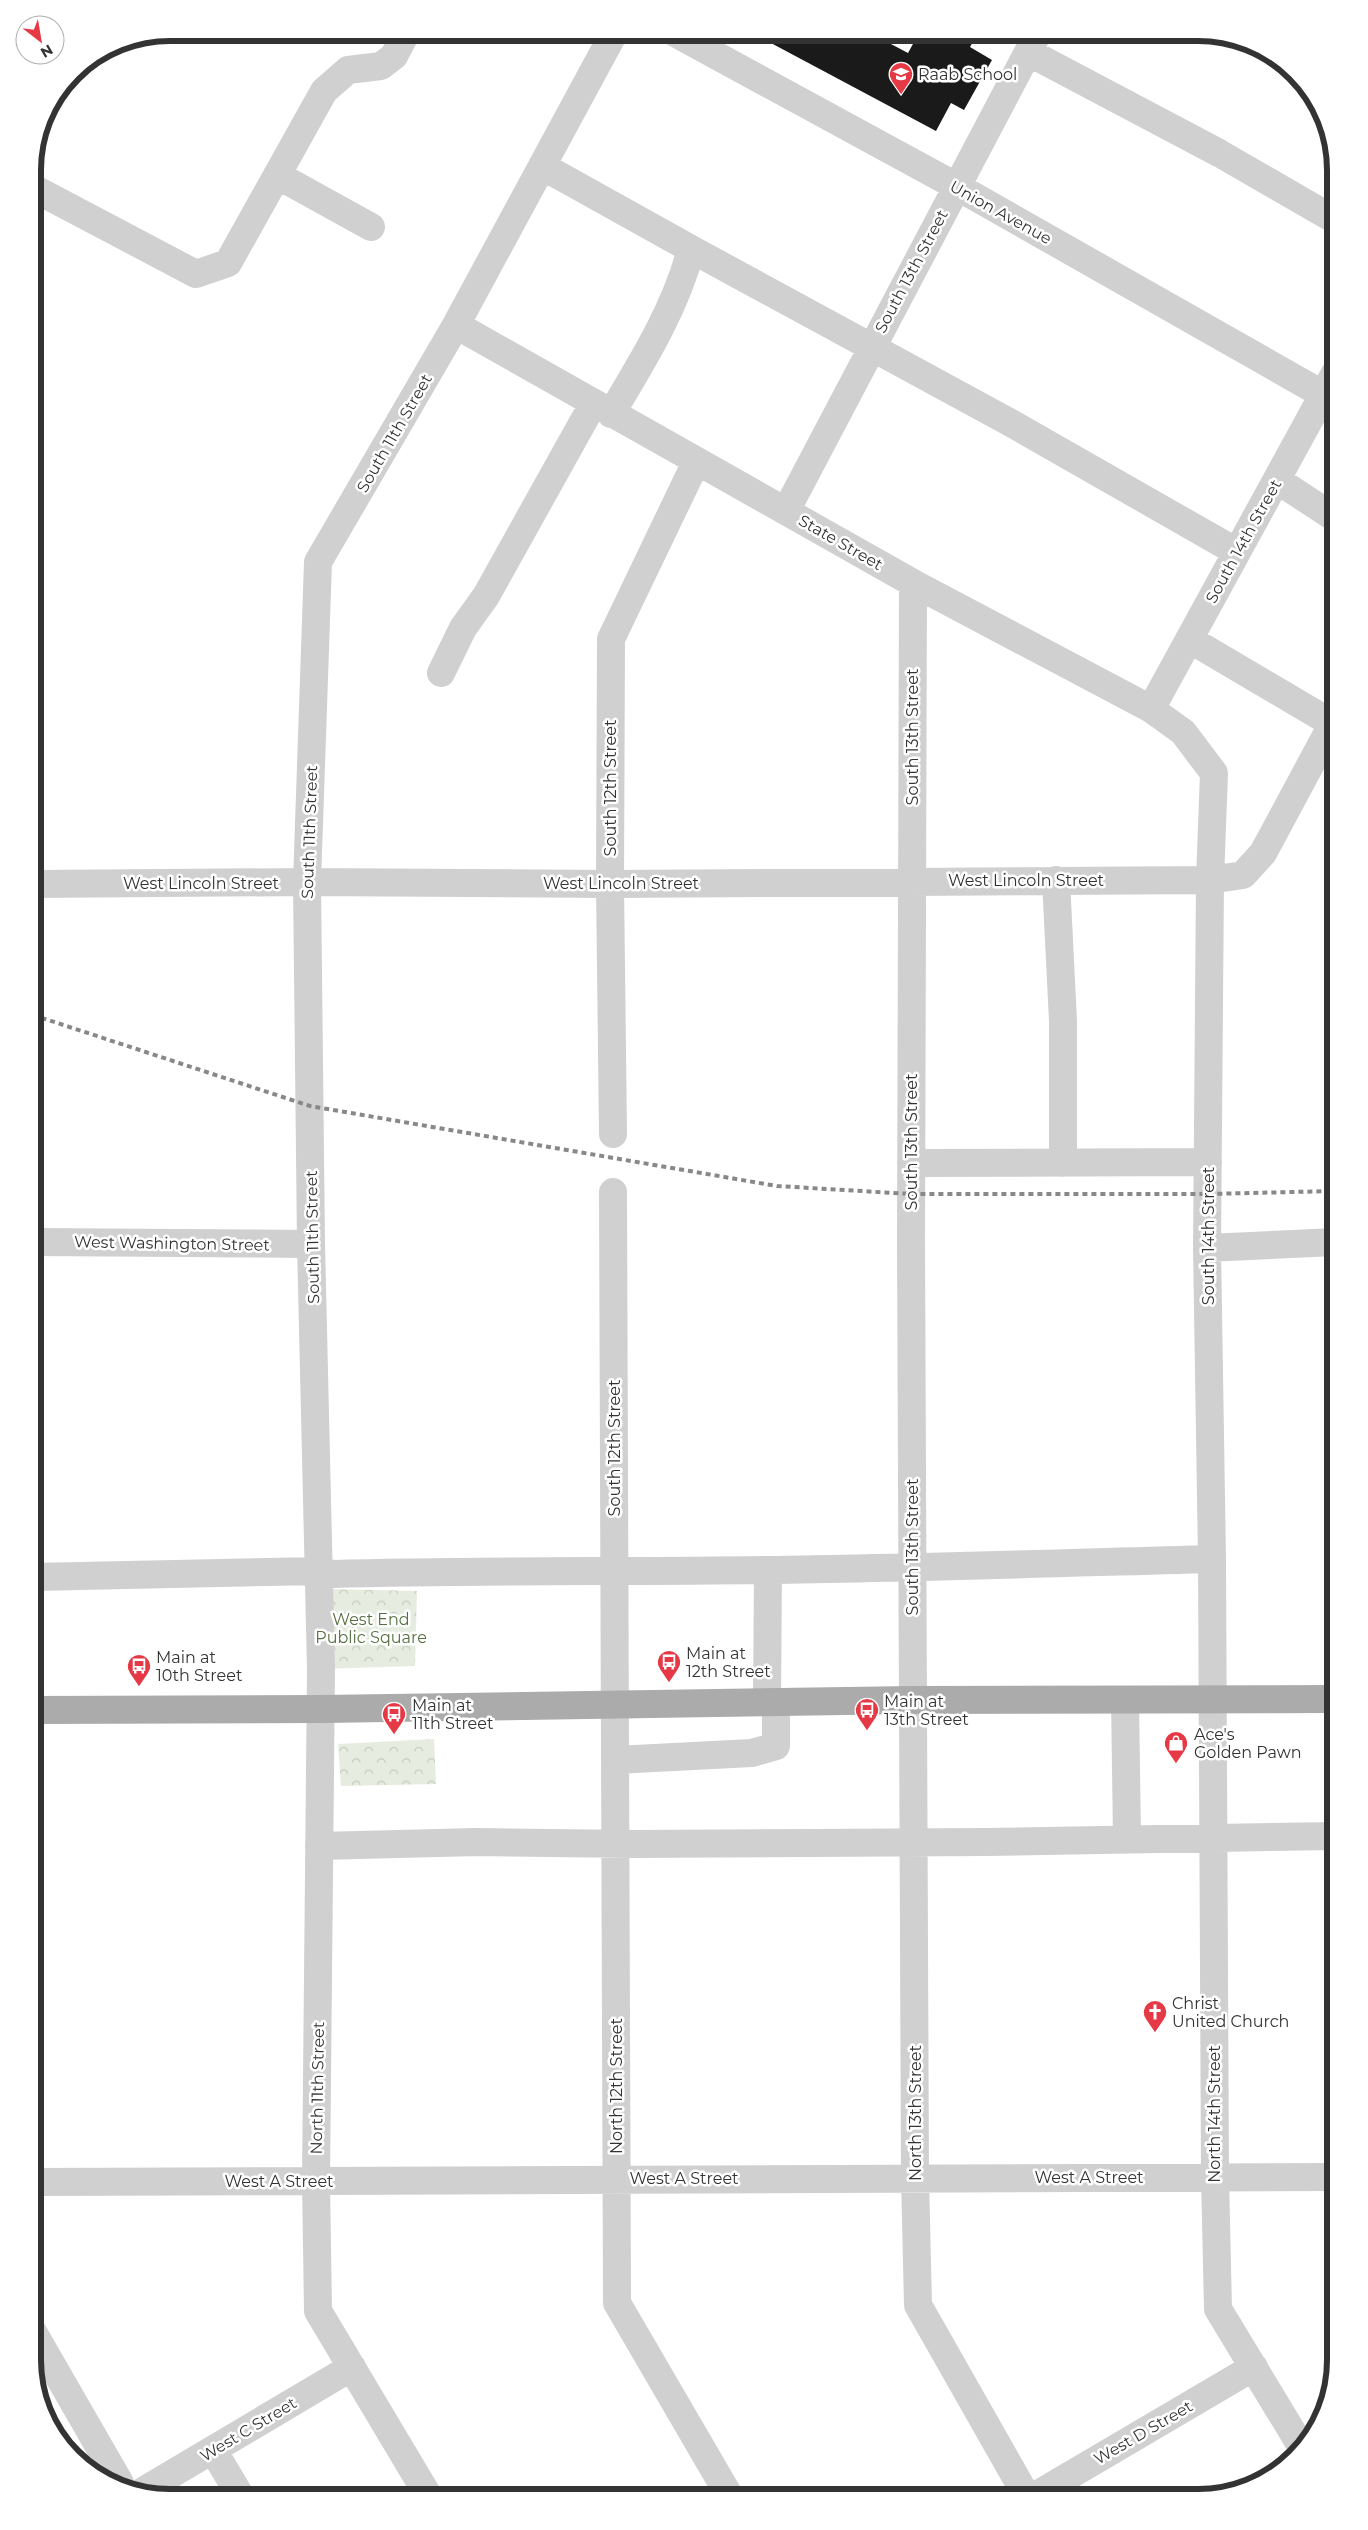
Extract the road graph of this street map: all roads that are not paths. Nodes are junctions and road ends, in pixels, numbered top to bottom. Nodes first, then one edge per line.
1 (401, 42) edge
2 (609, 42) edge
3 (692, 42) edge
4 (1033, 42) edge
5 (542, 166) junction
6 (278, 175) junction
7 (956, 186) junction
8 (42, 193) edge
9 (1327, 215) edge
10 (372, 227) dead end
11 (691, 250) junction
12 (456, 325) junction
13 (871, 348) junction
14 (1327, 382) edge
15 (1327, 389) edge
16 (602, 409) junction
17 (696, 462) junction
18 (1277, 480) junction
19 (786, 510) junction
20 (1327, 512) edge
21 (1237, 552) junction
22 (913, 583) junction
23 (1189, 639) junction
24 (442, 673) dead end
25 (1150, 709) junction
26 (1327, 718) edge
27 (1327, 735) edge
28 (1214, 773) joint
29 (1056, 880) junction
30 (1210, 880) junction
31 (912, 881) junction
32 (307, 882) junction
33 (42, 884) edge
34 (610, 884) junction
35 (613, 1134) dead end
36 (1208, 1162) junction
37 (911, 1163) junction
38 (1063, 1163) junction
39 (613, 1192) dead end
40 (42, 1242) edge
41 (1327, 1242) edge
42 (311, 1244) junction
43 (1207, 1248) junction
44 (1212, 1559) junction
45 (912, 1567) junction
46 (614, 1569) junction
47 (319, 1570) junction
48 (768, 1570) junction
49 (41, 1577) edge
50 (1327, 1699) edge
51 (913, 1700) junction
52 (1125, 1700) junction
53 (1212, 1700) junction
54 (772, 1702) junction
55 (614, 1704) junction
56 (321, 1709) junction
57 (41, 1710) edge
58 (615, 1760) junction
59 (1327, 1836) edge
60 (1128, 1838) junction
61 (1213, 1839) junction
62 (913, 1841) junction
63 (615, 1842) junction
64 (319, 1846) junction
65 (915, 2177) junction
66 (1215, 2177) junction
67 (1327, 2177) edge
68 (616, 2179) junction
69 (316, 2181) junction
70 (41, 2182) edge
71 (41, 2347) edge
72 (352, 2367) junction
73 (1254, 2367) junction
74 (1298, 2441) edge
75 (213, 2450) junction
76 (116, 2476) edge
77 (151, 2487) edge
78 (236, 2488) edge
79 (424, 2488) edge
80 (725, 2489) edge
81 (1022, 2489) edge
82 (1048, 2489) edge

1 - 6 street
2 - 5 street, South 11th Street
3 - 7 street, Union Avenue
4 - 7 street, South 13th Street
4 - 9 street
5 - 11 street
5 - 12 street, South 11th Street
6 - 8 street
6 - 10 street
7 - 13 street, South 13th Street
7 - 14 street, Union Avenue
11 - 13 street
11 - 16 street
12 - 16 street, State Street
12 - 32 street, South 11th Street
13 - 19 street, South 13th Street
13 - 21 street
15 - 18 street, South 14th Street
16 - 17 street, State Street
16 - 24 street
17 - 19 street, State Street
17 - 34 street, South 12th Street
18 - 20 street
18 - 21 street, South 14th Street
19 - 22 street, State Street
21 - 23 street, South 14th Street
22 - 25 street, State Street
22 - 31 street, South 13th Street
23 - 25 street, South 14th Street
23 - 26 street
25 - 28 street, State Street
27 - 30 street, West Lincoln Street
28 - 30 street, South 14th Street
29 - 30 street, West Lincoln Street
29 - 31 street, West Lincoln Street
29 - 38 street
30 - 36 street, South 14th Street
31 - 34 street, West Lincoln Street
31 - 37 street, South 13th Street
32 - 33 street, West Lincoln Street
32 - 34 street, West Lincoln Street
32 - 42 street, South 11th Street
34 - 35 street, South 12th Street
36 - 38 street
36 - 43 street, South 14th Street
37 - 38 street
37 - 45 street, South 13th Street
39 - 46 street, South 12th Street
40 - 42 street, West Washington Street
41 - 43 street
42 - 47 street, South 11th Street
43 - 44 street, South 14th Street
44 - 45 street
44 - 53 street, South 14th Street
45 - 48 street
45 - 51 street, South 13th Street
46 - 47 street
46 - 48 street
46 - 55 street, South 12th Street
47 - 49 street
47 - 56 street, South 11th Street
48 - 54 street
50 - 53 main road
51 - 52 main road
51 - 54 main road
51 - 62 street, North 13th Street
52 - 53 main road
52 - 60 street
53 - 61 street, North 14th Street
54 - 55 main road
54 - 58 street
55 - 56 main road
55 - 58 street, North 12th Street
56 - 57 main road
56 - 64 street, North 11th Street
58 - 63 street, North 12th Street
59 - 61 street
60 - 61 street
60 - 62 street
61 - 66 street, North 14th Street
62 - 63 street
62 - 65 street, North 13th Street
63 - 64 street
63 - 68 street, North 12th Street
64 - 69 street, North 11th Street
65 - 66 street, West A Street
65 - 68 street, West A Street
65 - 81 street, North 13th Street
66 - 67 street, West A Street
66 - 73 street, North 14th Street
68 - 69 street, West A Street
68 - 80 street, North 12th Street
69 - 70 street, West A Street
69 - 72 street, North 11th Street
71 - 76 street
72 - 75 street, West C Street
72 - 79 street, North 11th Street
73 - 74 street, North 14th Street
73 - 82 street, West D Street
75 - 77 street, West C Street
75 - 78 street

